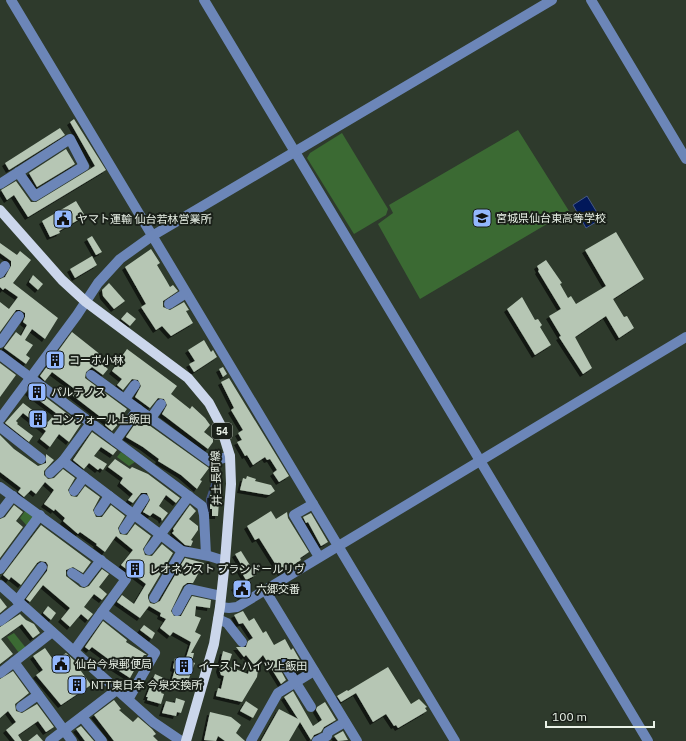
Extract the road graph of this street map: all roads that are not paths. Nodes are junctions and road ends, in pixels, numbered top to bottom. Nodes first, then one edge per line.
1 (11, 0) edge
2 (204, 0) edge
3 (552, 0) edge
4 (591, 0) edge
5 (295, 152) junction
6 (686, 159) edge
7 (18, 172) junction
8 (0, 184) edge
9 (0, 210) edge
10 (152, 236) junction
11 (186, 293) junction
12 (86, 302) junction
13 (170, 304) dead end
14 (19, 316) dead end
15 (686, 338) edge
16 (0, 343) edge
17 (0, 355) edge
18 (91, 375) dead end
19 (31, 378) junction
20 (135, 385) dead end
21 (125, 399) junction
22 (161, 404) dead end
23 (4, 406) edge
24 (138, 409) junction
25 (151, 418) junction
26 (0, 420) edge
27 (91, 423) junction
28 (0, 427) edge
29 (115, 441) junction
30 (230, 456) junction
31 (41, 459) dead end
32 (63, 461) junction
33 (480, 461) junction
34 (50, 473) dead end
35 (84, 477) junction
36 (0, 487) edge
37 (74, 491) dead end
38 (12, 496) junction
39 (109, 496) junction
40 (189, 496) junction
41 (144, 500) dead end
42 (313, 504) junction
43 (99, 511) dead end
44 (0, 514) edge
45 (133, 514) junction
46 (40, 515) junction
47 (124, 529) dead end
48 (160, 535) junction
49 (338, 546) junction
50 (149, 550) dead end
51 (182, 551) junction
52 (206, 555) junction
53 (319, 557) junction
54 (101, 560) junction
55 (225, 561) junction
56 (42, 567) dead end
57 (0, 569) edge
58 (72, 572) dead end
59 (0, 585) edge
60 (265, 590) junction
61 (221, 596) junction
62 (154, 598) dead end
63 (19, 603) junction
64 (220, 607) junction
65 (177, 611) dead end
66 (102, 612) junction
67 (218, 619) junction
68 (0, 621) edge
69 (52, 632) junction
70 (242, 642) dead end
71 (74, 651) junction
72 (14, 662) junction
73 (284, 664) dead end
74 (314, 671) junction
75 (0, 673) edge
76 (296, 682) junction
77 (118, 689) junction
78 (38, 695) junction
79 (129, 698) junction
80 (21, 707) dead end
81 (311, 707) dead end
82 (82, 716) junction
83 (345, 722) junction
84 (64, 731) junction
85 (50, 741) edge
86 (72, 741) edge
87 (102, 741) edge
88 (181, 741) edge
89 (186, 741) edge
90 (251, 741) edge
91 (317, 741) edge
92 (357, 741) edge
93 (455, 741) edge
94 (648, 741) edge

1 - 10 street
2 - 5 street
3 - 5 street
4 - 6 street
5 - 10 street
5 - 33 street
7 - 7 street
7 - 8 street
9 - 12 main road, 井土長町線 / 54
10 - 11 street
10 - 12 street
11 - 13 street
11 - 42 street
12 - 19 street
12 - 30 main road, 井土長町線 / 54
14 - 16 street
15 - 33 street
17 - 19 street
18 - 21 street
19 - 23 street
19 - 27 street
20 - 21 street
21 - 24 street
22 - 25 street
23 - 26 street
24 - 25 street
24 - 29 street
25 - 30 street
27 - 29 street
27 - 32 street
28 - 31 street
29 - 40 street
30 - 55 main road, 井土長町線 / 54
32 - 34 street
32 - 35 street
33 - 49 street
33 - 94 street
35 - 37 street
35 - 39 street
36 - 38 street
38 - 44 street
38 - 46 street
39 - 43 street
39 - 45 street
40 - 48 street
40 - 52 street
41 - 45 street
42 - 49 street
42 - 53 street
45 - 47 street
45 - 48 street
46 - 54 street
46 - 57 street
48 - 50 street
48 - 51 street
49 - 53 street
49 - 93 street
51 - 52 street
51 - 62 street
52 - 55 street
53 - 60 street
54 - 58 street
54 - 66 street
55 - 61 main road, 井土長町線 / 54
56 - 63 street
59 - 63 street
60 - 64 street
60 - 74 street
61 - 64 main road, 井土長町線 / 54
61 - 65 street
63 - 68 street
63 - 69 street
64 - 67 main road, 井土長町線 / 54
66 - 71 street
66 - 79 street
67 - 70 street
67 - 89 main road, 井土長町線 / 54
69 - 71 street
69 - 72 street
71 - 77 street
72 - 75 street
72 - 78 street
73 - 76 street
74 - 76 street
74 - 83 street
76 - 81 street
76 - 90 street
77 - 79 street
77 - 82 street
78 - 80 street
78 - 84 street
79 - 88 street
82 - 84 street
82 - 87 street
83 - 91 street
83 - 92 street
84 - 85 street
84 - 86 street

